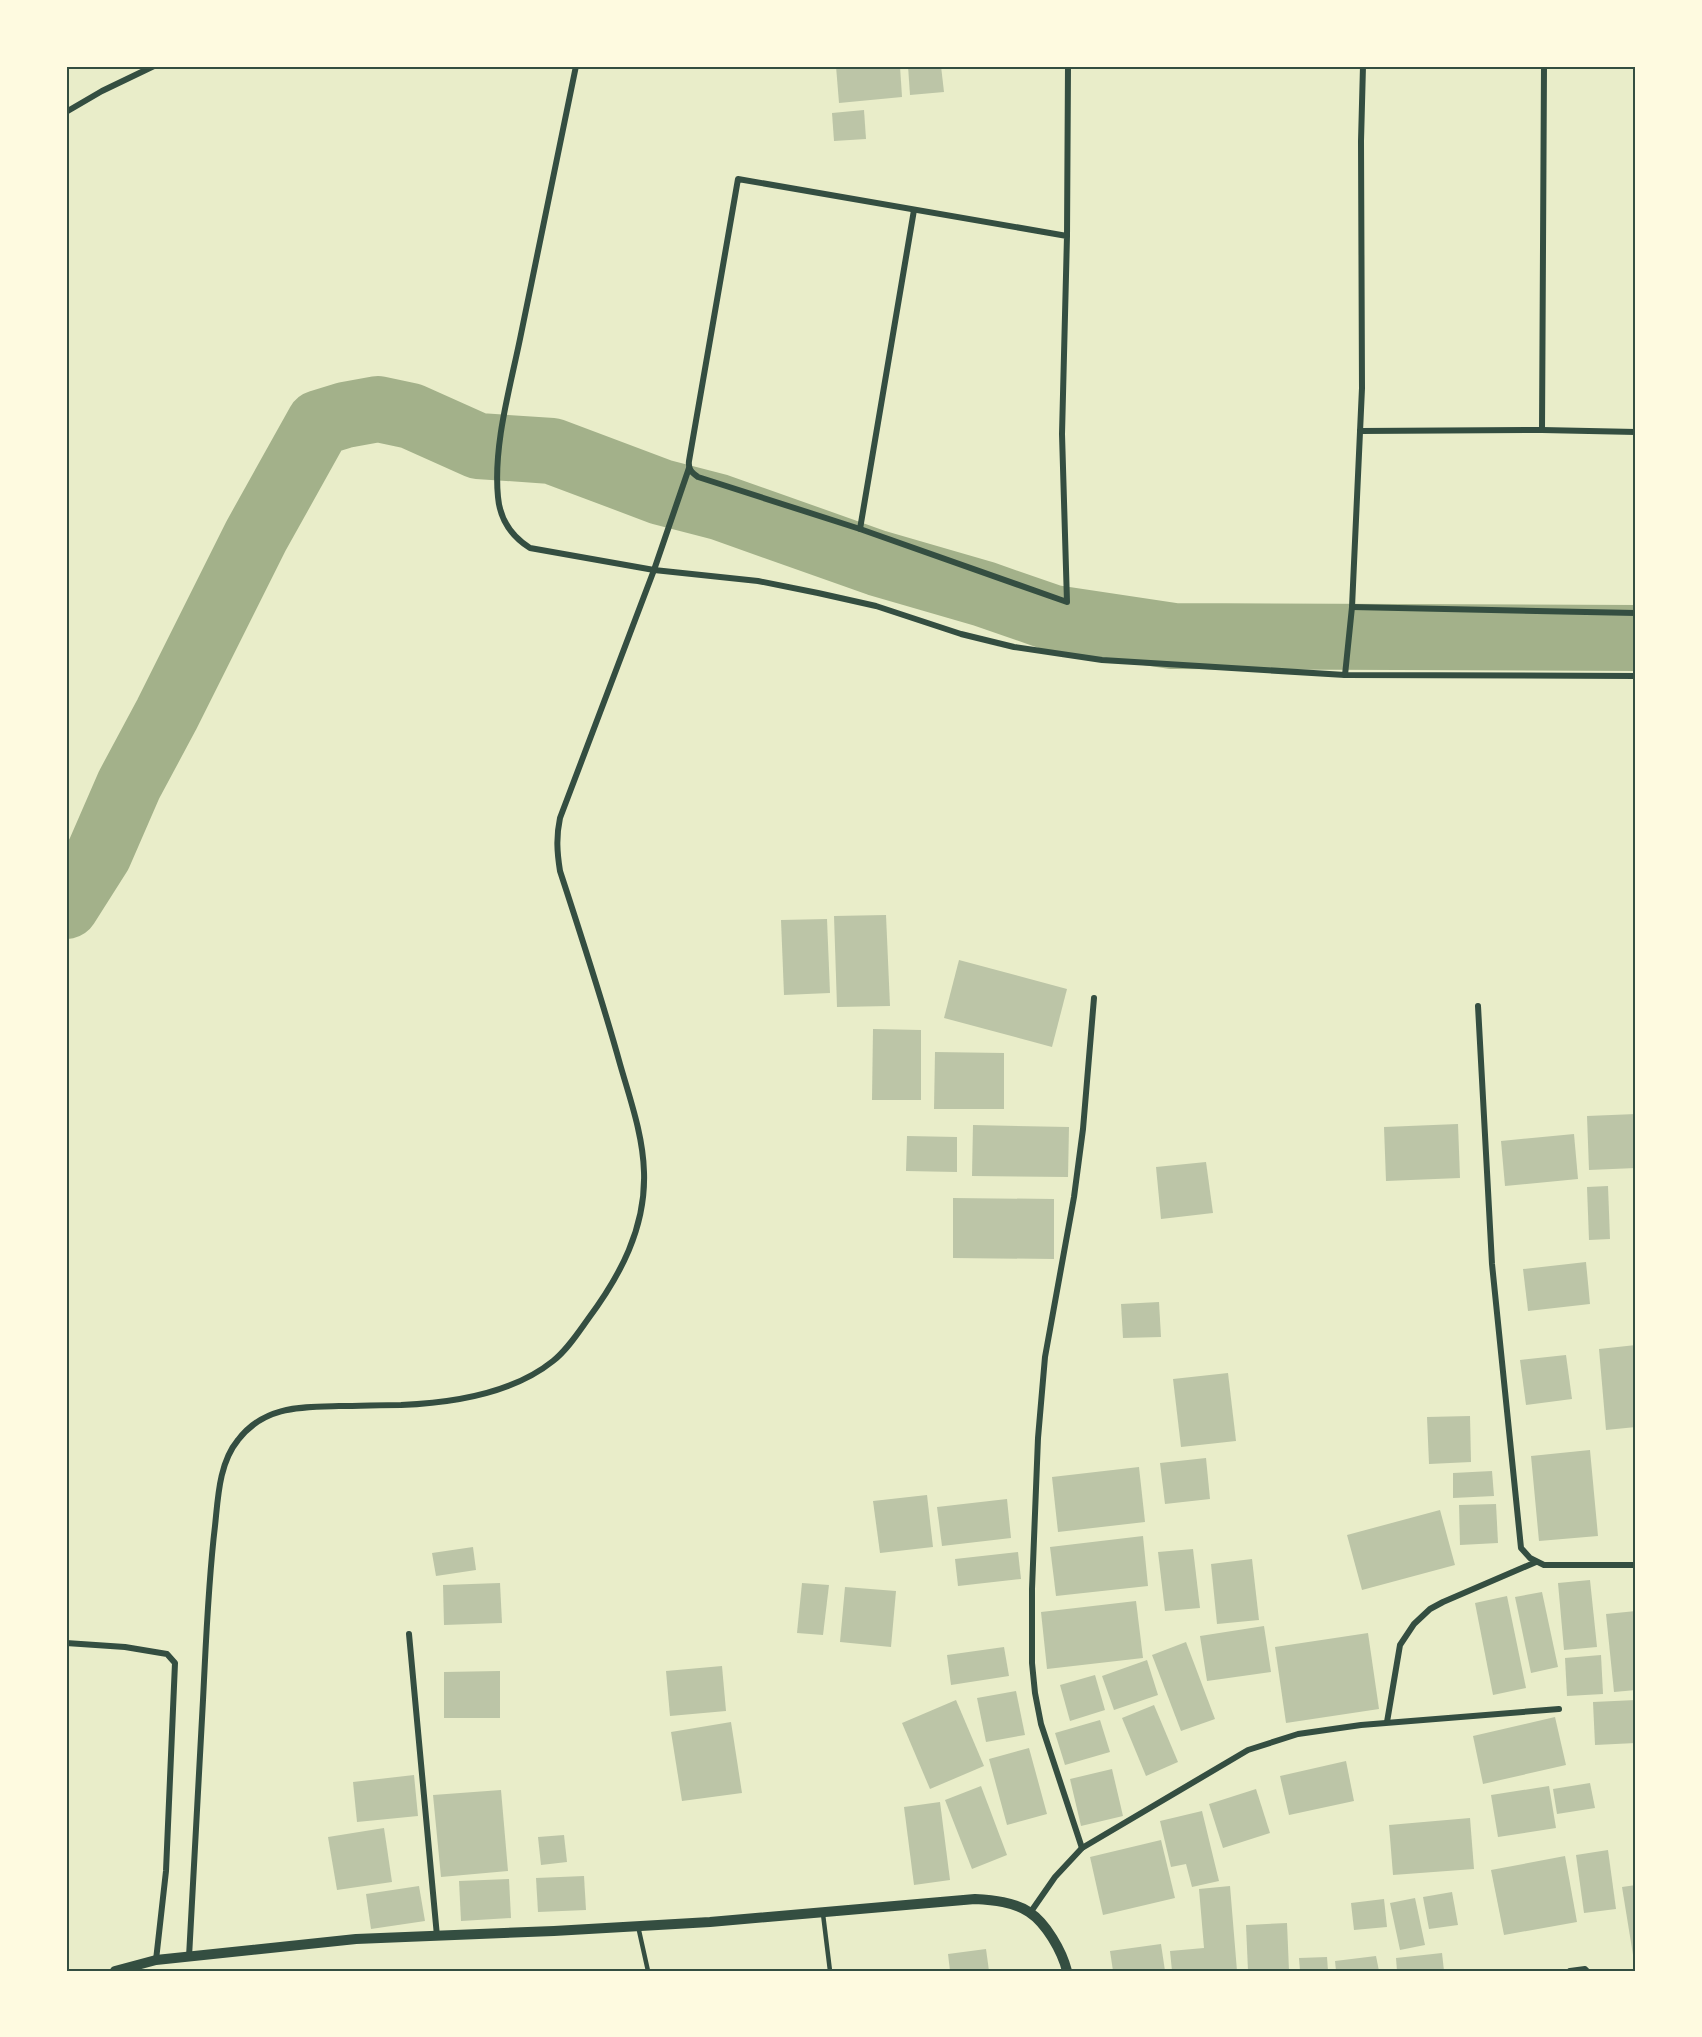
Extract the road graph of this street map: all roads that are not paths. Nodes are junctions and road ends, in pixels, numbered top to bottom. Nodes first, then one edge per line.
1 (154, 66) edge
2 (576, 66) edge
3 (1068, 66) edge
4 (1363, 66) edge
5 (1544, 66) edge
6 (66, 112) edge
7 (914, 210) junction
8 (1067, 236) junction
9 (1542, 430) junction
10 (1360, 431) junction
11 (1636, 432) edge
12 (689, 468) junction
13 (860, 529) junction
14 (654, 570) junction
15 (1352, 607) junction
16 (1636, 613) edge
17 (1345, 675) junction
18 (1636, 676) edge
19 (1094, 998) dead end
20 (1478, 1005) dead end
21 (1536, 1562) junction
22 (1636, 1565) edge
23 (409, 1634) dead end
24 (66, 1643) edge
25 (1558, 1709) dead end
26 (1387, 1722) junction
27 (1082, 1848) junction
28 (823, 1912) junction
29 (1030, 1912) junction
30 (638, 1926) junction
31 (437, 1936) junction
32 (189, 1957) junction
33 (156, 1960) junction
34 (115, 1971) edge
35 (648, 1971) edge
36 (830, 1971) edge
37 (1067, 1971) edge
38 (1570, 1971) edge
39 (1587, 1971) edge

1 - 6 street
2 - 14 street
3 - 8 street
4 - 10 street
5 - 9 street
7 - 8 street
7 - 12 street
7 - 13 street
8 - 13 street
9 - 10 street
9 - 11 street
10 - 15 street
12 - 13 street
12 - 14 street
14 - 17 street
14 - 32 street
15 - 16 street
15 - 17 street
17 - 18 street
19 - 27 street
20 - 21 street
21 - 22 street
21 - 26 street
23 - 31 street
24 - 33 street
25 - 26 street
26 - 27 street
27 - 29 street
28 - 29 street
28 - 30 street
28 - 36 lane
29 - 37 street
30 - 31 street
30 - 35 lane
31 - 32 street
32 - 33 street
33 - 34 street
38 - 39 street

